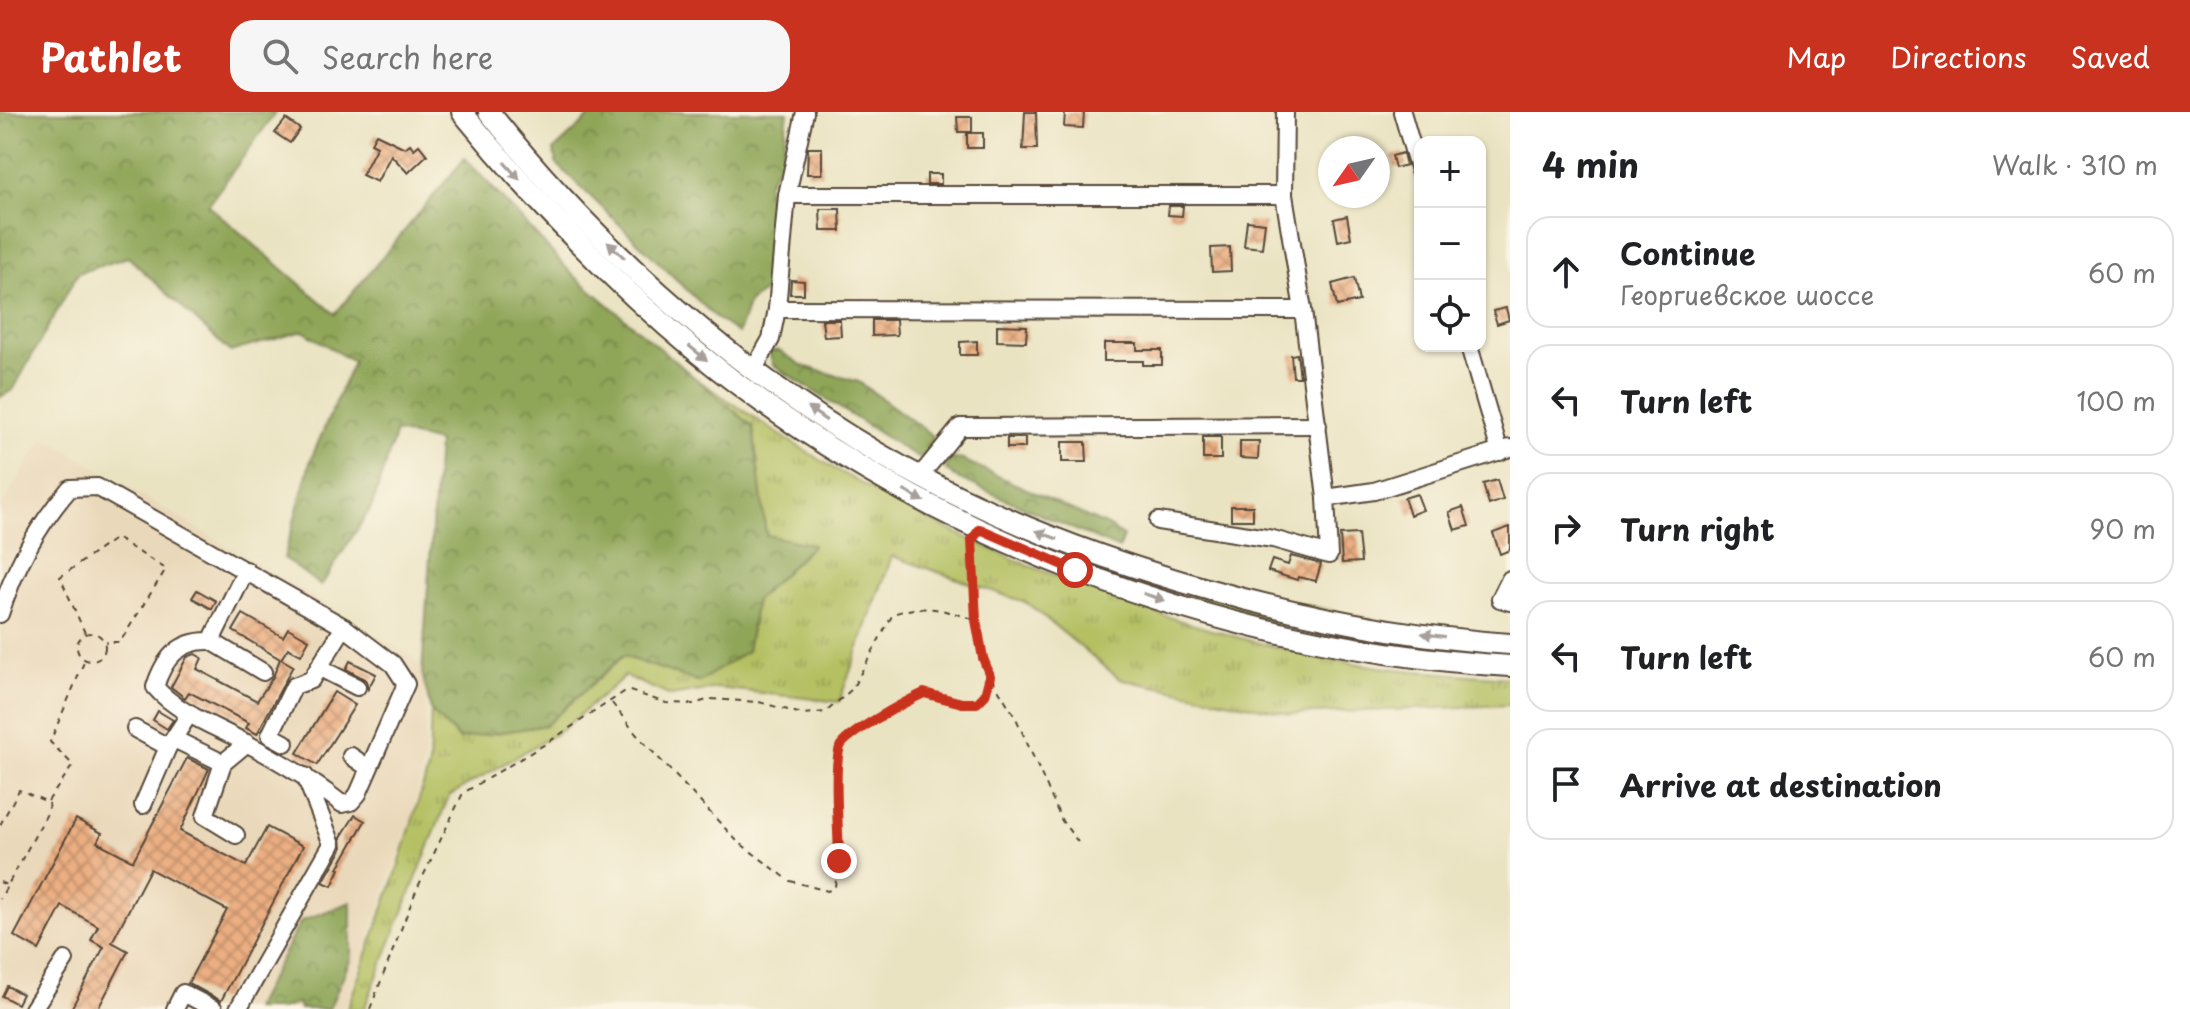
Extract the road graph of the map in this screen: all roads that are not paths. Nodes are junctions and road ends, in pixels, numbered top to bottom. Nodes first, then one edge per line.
1 (462, 112) edge
2 (489, 112) edge
3 (805, 112) edge
4 (1285, 112) edge
5 (1402, 112) edge
6 (1414, 153) edge
7 (787, 195) junction
8 (1284, 195) junction
9 (777, 309) junction
10 (1303, 310) junction
11 (1471, 352) edge
12 (754, 369) junction
13 (1318, 425) junction
14 (1505, 450) edge
15 (920, 476) junction
16 (1326, 498) junction
17 (1158, 521) dead end
18 (246, 570) junction
19 (1510, 579) edge
20 (1510, 602) edge
21 (0, 614) edge
22 (344, 627) junction
23 (211, 641) junction
24 (1510, 644) edge
25 (1510, 666) edge
26 (320, 668) junction
27 (263, 672) dead end
28 (357, 687) dead end
29 (190, 713) junction
30 (135, 729) dead end
31 (171, 743) junction
32 (247, 743) junction
33 (285, 743) dead end
34 (351, 756) dead end
35 (223, 763) junction
36 (367, 767) junction
37 (304, 775) junction
38 (143, 805) dead end
39 (236, 835) dead end
40 (65, 960) dead end
41 (33, 1009) edge
42 (175, 1009) edge
43 (214, 1009) edge
44 (238, 1009) edge

1 -> 25 main road
12 -> 2 main road
3 - 7 lane
4 - 8 lane
5 - 6 lane
7 - 8 lane
7 - 9 lane
8 - 10 lane
9 - 10 lane
9 - 12 lane
10 - 13 lane
11 - 14 lane
15 -> 12 main road
13 - 15 lane
13 - 16 lane
14 - 16 lane
24 -> 15 main road
16 - 17 lane
18 - 21 lane
18 - 22 lane
18 - 23 lane
19 - 20 lane
22 - 26 lane
22 - 36 lane
23 - 27 lane
23 - 29 lane
26 - 28 lane
26 - 33 lane
29 - 31 lane
29 - 32 lane
30 - 31 lane
31 - 35 lane
31 - 38 lane
32 - 35 lane
32 - 37 lane
34 - 36 lane
35 - 39 lane
36 - 37 lane
37 - 44 lane
40 - 41 lane
42 - 43 lane

